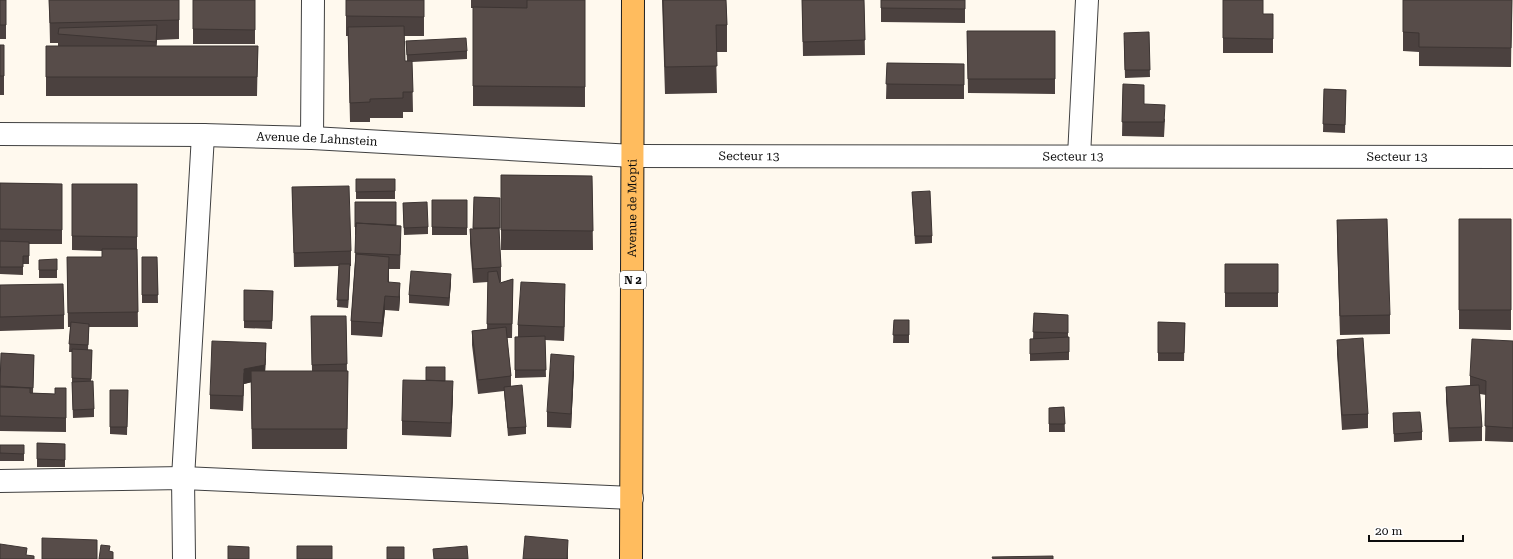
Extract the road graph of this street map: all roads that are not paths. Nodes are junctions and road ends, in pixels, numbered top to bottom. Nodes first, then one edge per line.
1 (313, 0) edge
2 (633, 0) edge
3 (1087, 0) edge
4 (0, 134) edge
5 (203, 135) junction
6 (312, 138) junction
7 (633, 156) junction
8 (1079, 156) junction
9 (1513, 157) edge
10 (183, 478) junction
11 (0, 481) edge
12 (632, 498) junction
13 (184, 559) edge
14 (631, 559) edge

1 - 6 street
2 - 7 main road, Avenue de Mopti / N 2
3 - 8 street
4 - 5 street, Avenue de Lahnstein
5 - 6 street, Avenue de Lahnstein
5 - 10 street
6 - 7 street, Avenue de Lahnstein
7 - 8 street, Secteur 13
7 - 12 main road, Avenue de Mopti / N 2
8 - 9 street, Secteur 13
10 - 11 street
10 - 12 street
10 - 13 street
12 - 14 main road, Avenue de Mopti / N 2

